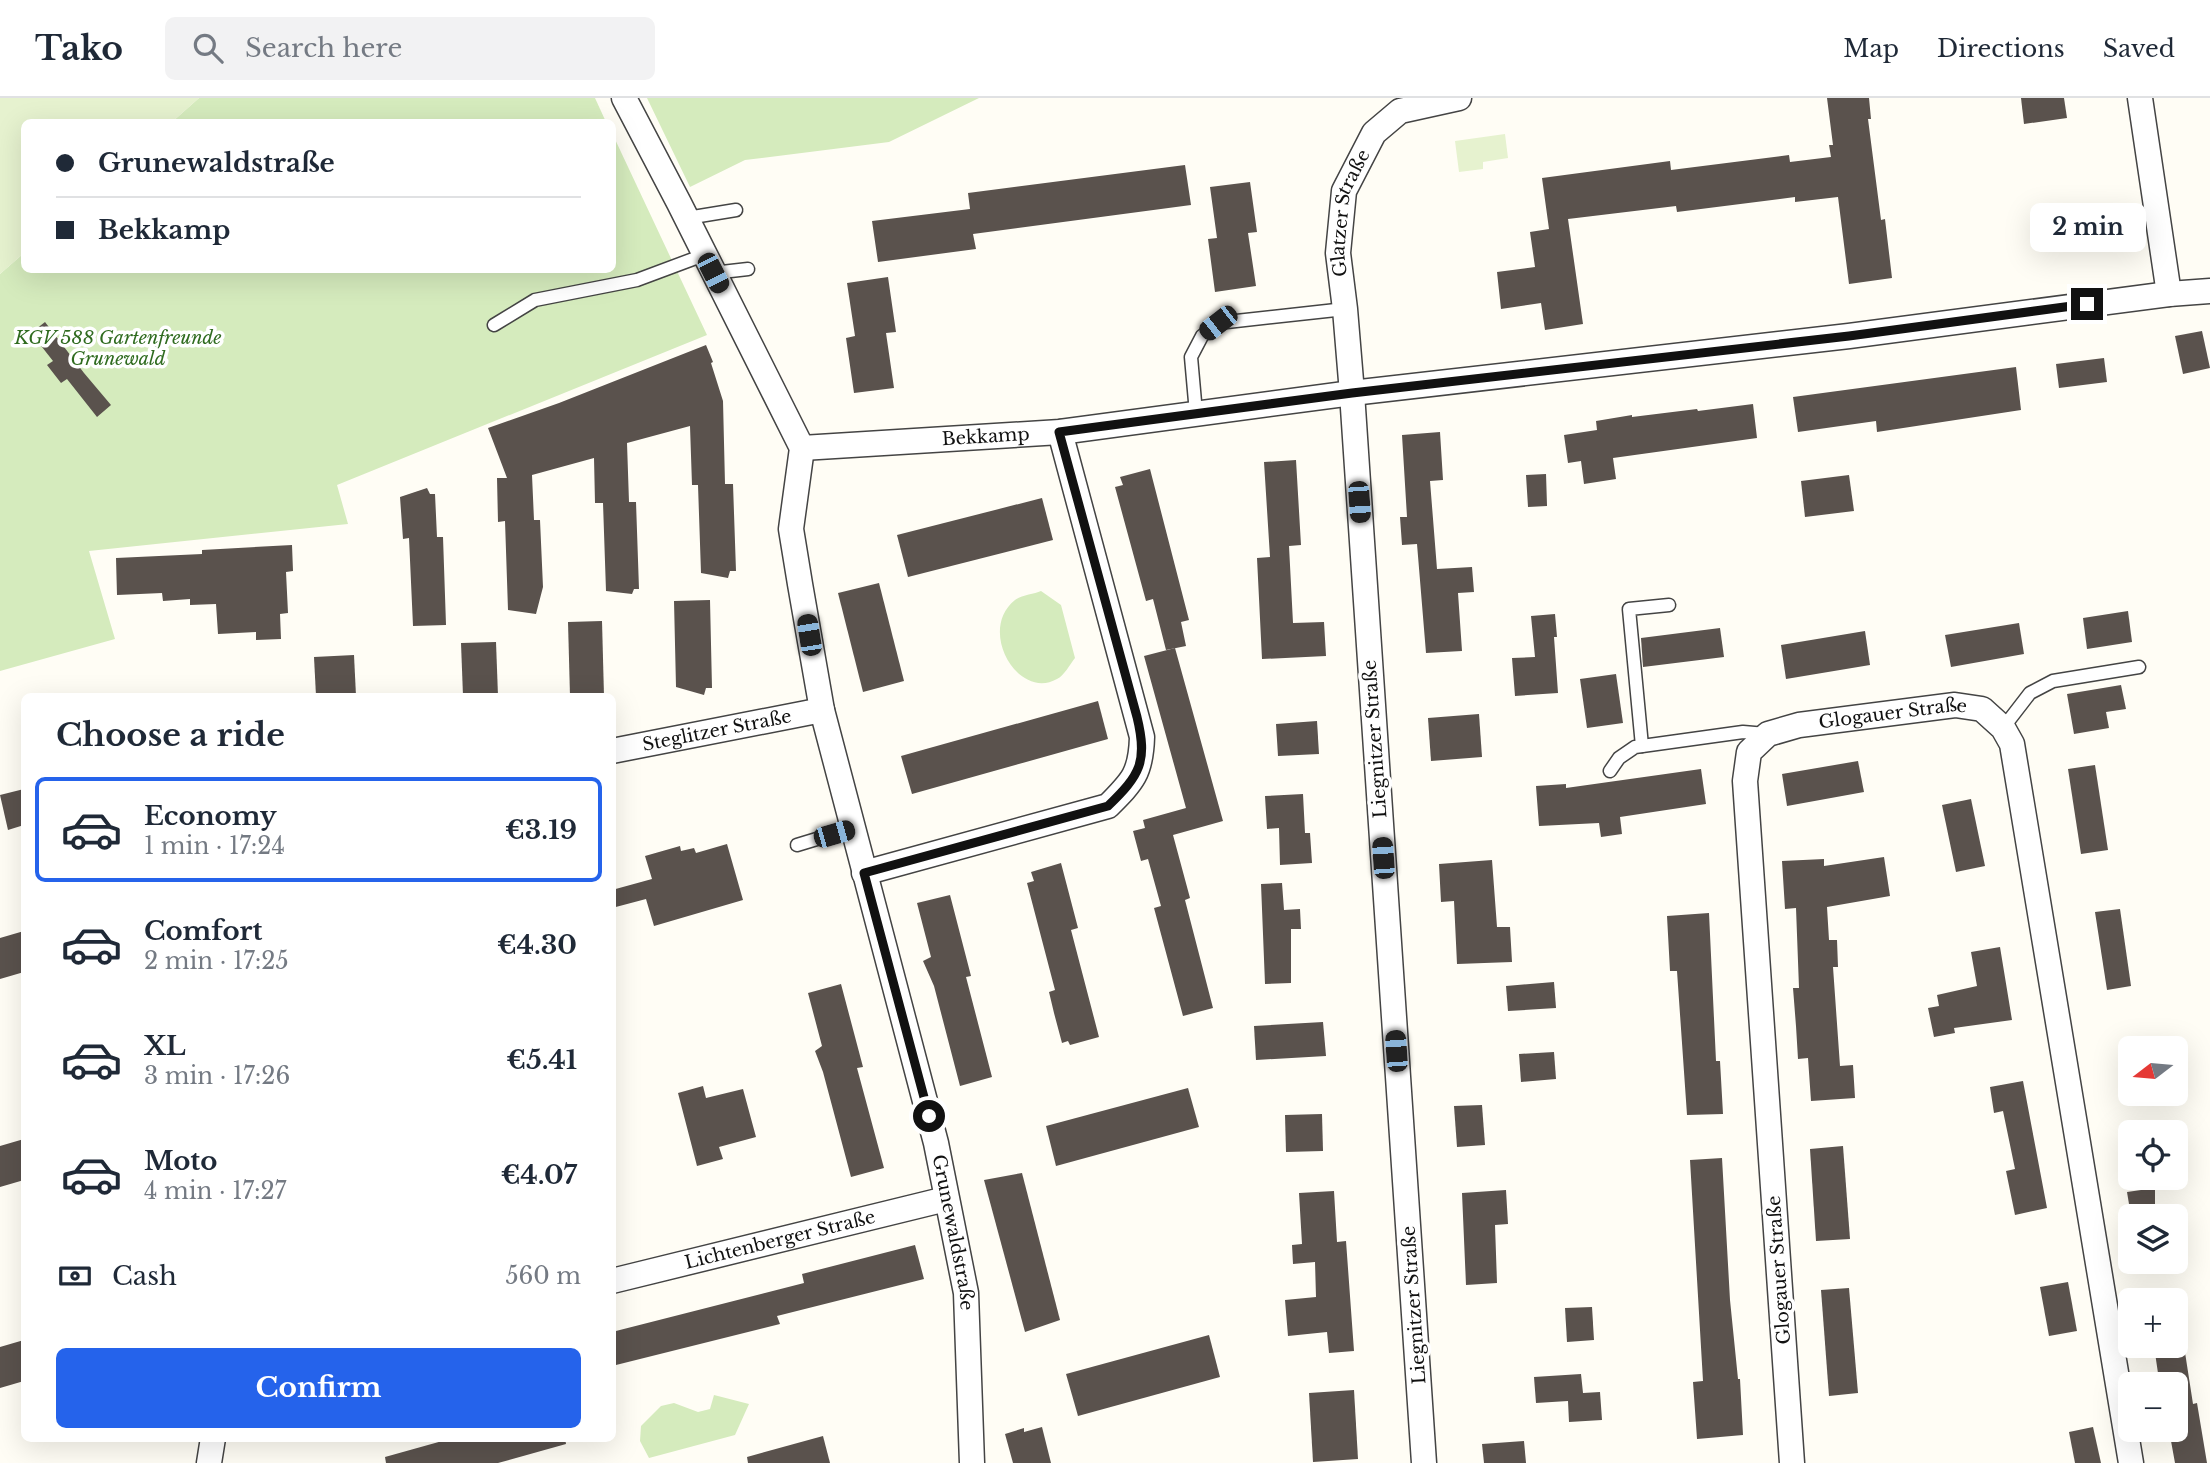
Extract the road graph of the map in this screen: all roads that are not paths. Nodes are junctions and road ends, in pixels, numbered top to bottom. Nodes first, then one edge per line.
1 (624, 98) edge
2 (1459, 98) edge
3 (2140, 98) edge
4 (736, 210) dead end
5 (687, 218) junction
6 (709, 264) junction
7 (748, 269) dead end
8 (2210, 291) edge
9 (2169, 293) junction
10 (1345, 309) junction
11 (494, 325) dead end
12 (1352, 393) junction
13 (1196, 413) junction
14 (1059, 432) junction
15 (802, 449) junction
16 (1669, 605) dead end
17 (2139, 667) dead end
18 (822, 710) junction
19 (2003, 728) junction
20 (1768, 734) junction
21 (1642, 746) junction
22 (616, 750) edge
23 (1610, 771) dead end
24 (853, 828) junction
25 (797, 845) dead end
26 (864, 873) junction
27 (946, 1199) junction
28 (616, 1280) edge
29 (212, 1442) edge
30 (209, 1463) edge
31 (972, 1463) edge
32 (1424, 1463) edge
33 (1792, 1463) edge
34 (2131, 1463) edge

1 - 5 street
2 - 10 street, Glatzer Straße
3 - 9 street
4 - 5 lane
5 - 6 street
6 - 7 lane
6 - 11 lane
6 - 15 street
8 - 9 street, Bekkamp
9 - 12 street, Bekkamp
10 - 12 street, Glatzer Straße
10 - 13 lane
12 - 13 street, Bekkamp
12 - 32 street, Liegnitzer Straße
13 - 14 street, Bekkamp
14 - 15 street, Bekkamp
14 - 26 street
15 - 18 street, Grunewaldstraße
16 - 21 lane
17 - 19 lane
18 - 22 street, Steglitzer Straße
18 - 24 street, Grunewaldstraße
19 - 20 street, Glogauer Straße
19 - 34 street
20 - 21 lane
20 - 33 street, Glogauer Straße
21 - 23 lane
24 - 25 lane
24 - 26 street, Grunewaldstraße
26 - 27 street, Grunewaldstraße
27 - 28 street, Lichtenberger Straße
27 - 31 street, Grunewaldstraße
29 - 30 street

